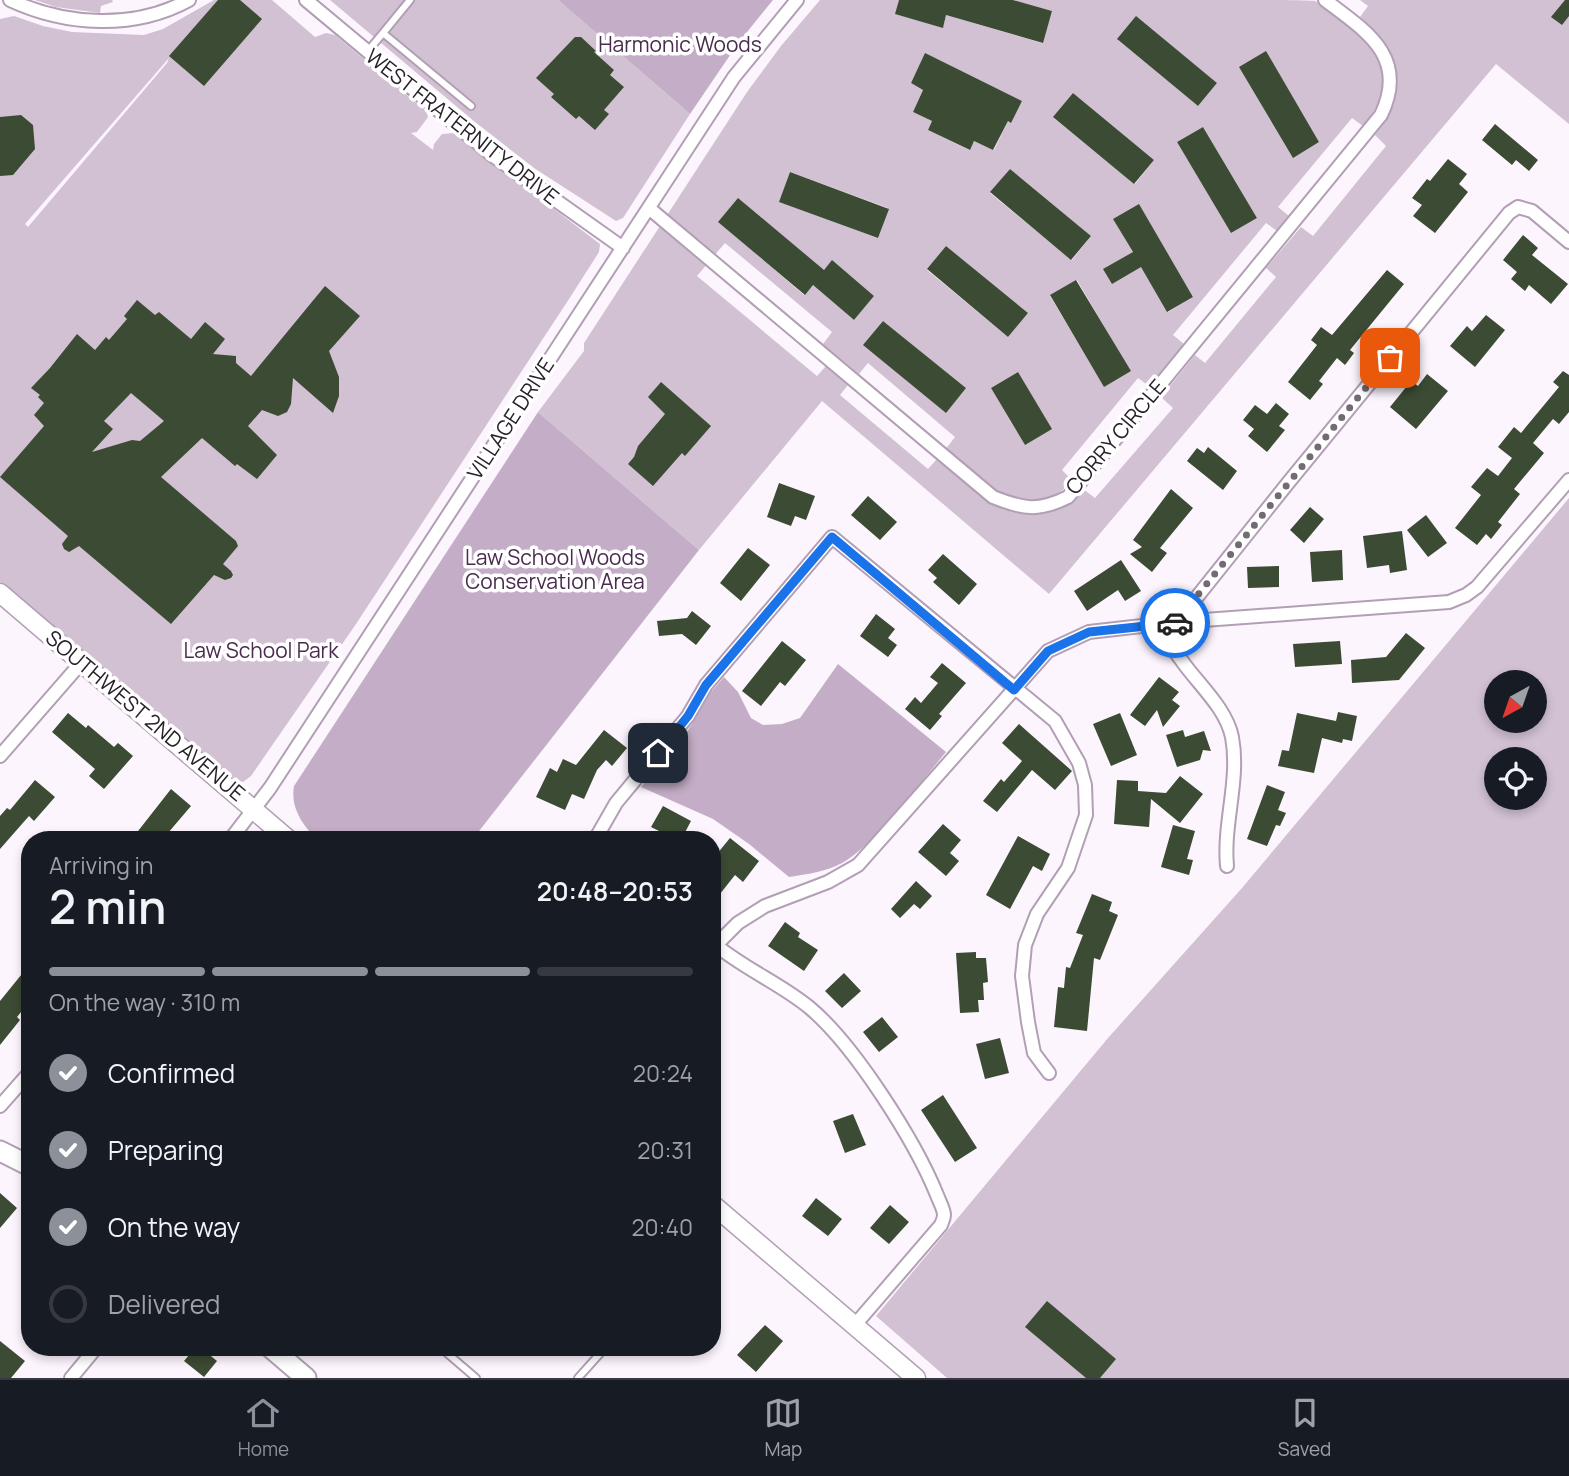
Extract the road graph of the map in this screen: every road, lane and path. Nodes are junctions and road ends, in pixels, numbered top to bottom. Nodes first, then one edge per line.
1 (10, 0) edge
2 (189, 0) edge
3 (306, 0) edge
4 (410, 0) edge
5 (797, 0) edge
6 (1325, 0) edge
7 (383, 33) junction
8 (367, 52) junction
9 (471, 106) dead end
10 (650, 208) junction
11 (1569, 242) edge
12 (623, 248) junction
13 (1569, 480) edge
14 (0, 593) edge
15 (1177, 622) junction
16 (1159, 624) junction
17 (81, 663) junction
18 (1014, 690) junction
19 (0, 756) edge
20 (255, 810) junction
21 (238, 831) edge
22 (279, 831) edge
23 (601, 831) edge
24 (1227, 866) dead end
25 (721, 938) edge
26 (721, 950) edge
27 (1049, 1073) dead end
28 (21, 1082) edge
29 (0, 1107) edge
30 (0, 1151) edge
31 (21, 1162) edge
32 (721, 1212) edge
33 (854, 1326) junction
34 (89, 1356) edge
35 (280, 1356) edge
36 (451, 1356) edge
37 (598, 1356) edge
38 (71, 1378) edge
39 (306, 1378) edge
40 (476, 1378) edge
41 (578, 1378) edge
42 (916, 1378) edge

1 - 2 street
3 - 8 street, WEST FRATERNITY DRIVE
4 - 7 lane
5 - 10 street, VILLAGE DRIVE
6 - 10 street, CORRY CIRCLE
7 - 8 lane
7 - 9 lane
8 - 12 street, WEST FRATERNITY DRIVE
10 - 12 street, VILLAGE DRIVE
11 - 15 street
12 - 20 street, VILLAGE DRIVE
13 - 15 street
14 - 17 main road, SOUTHWEST 2ND AVENUE
15 - 16 street
16 - 18 street
16 - 24 street
17 - 19 street
17 - 20 main road, SOUTHWEST 2ND AVENUE
18 - 23 street
18 - 25 street
18 - 27 street
20 - 21 street, VILLAGE DRIVE
20 - 22 main road, SOUTHWEST 2ND AVENUE
26 - 33 street
28 - 29 street
30 - 31 main road
32 - 33 main road
33 - 42 main road
34 - 38 street
35 - 39 main road
36 - 40 lane
37 - 41 lane

